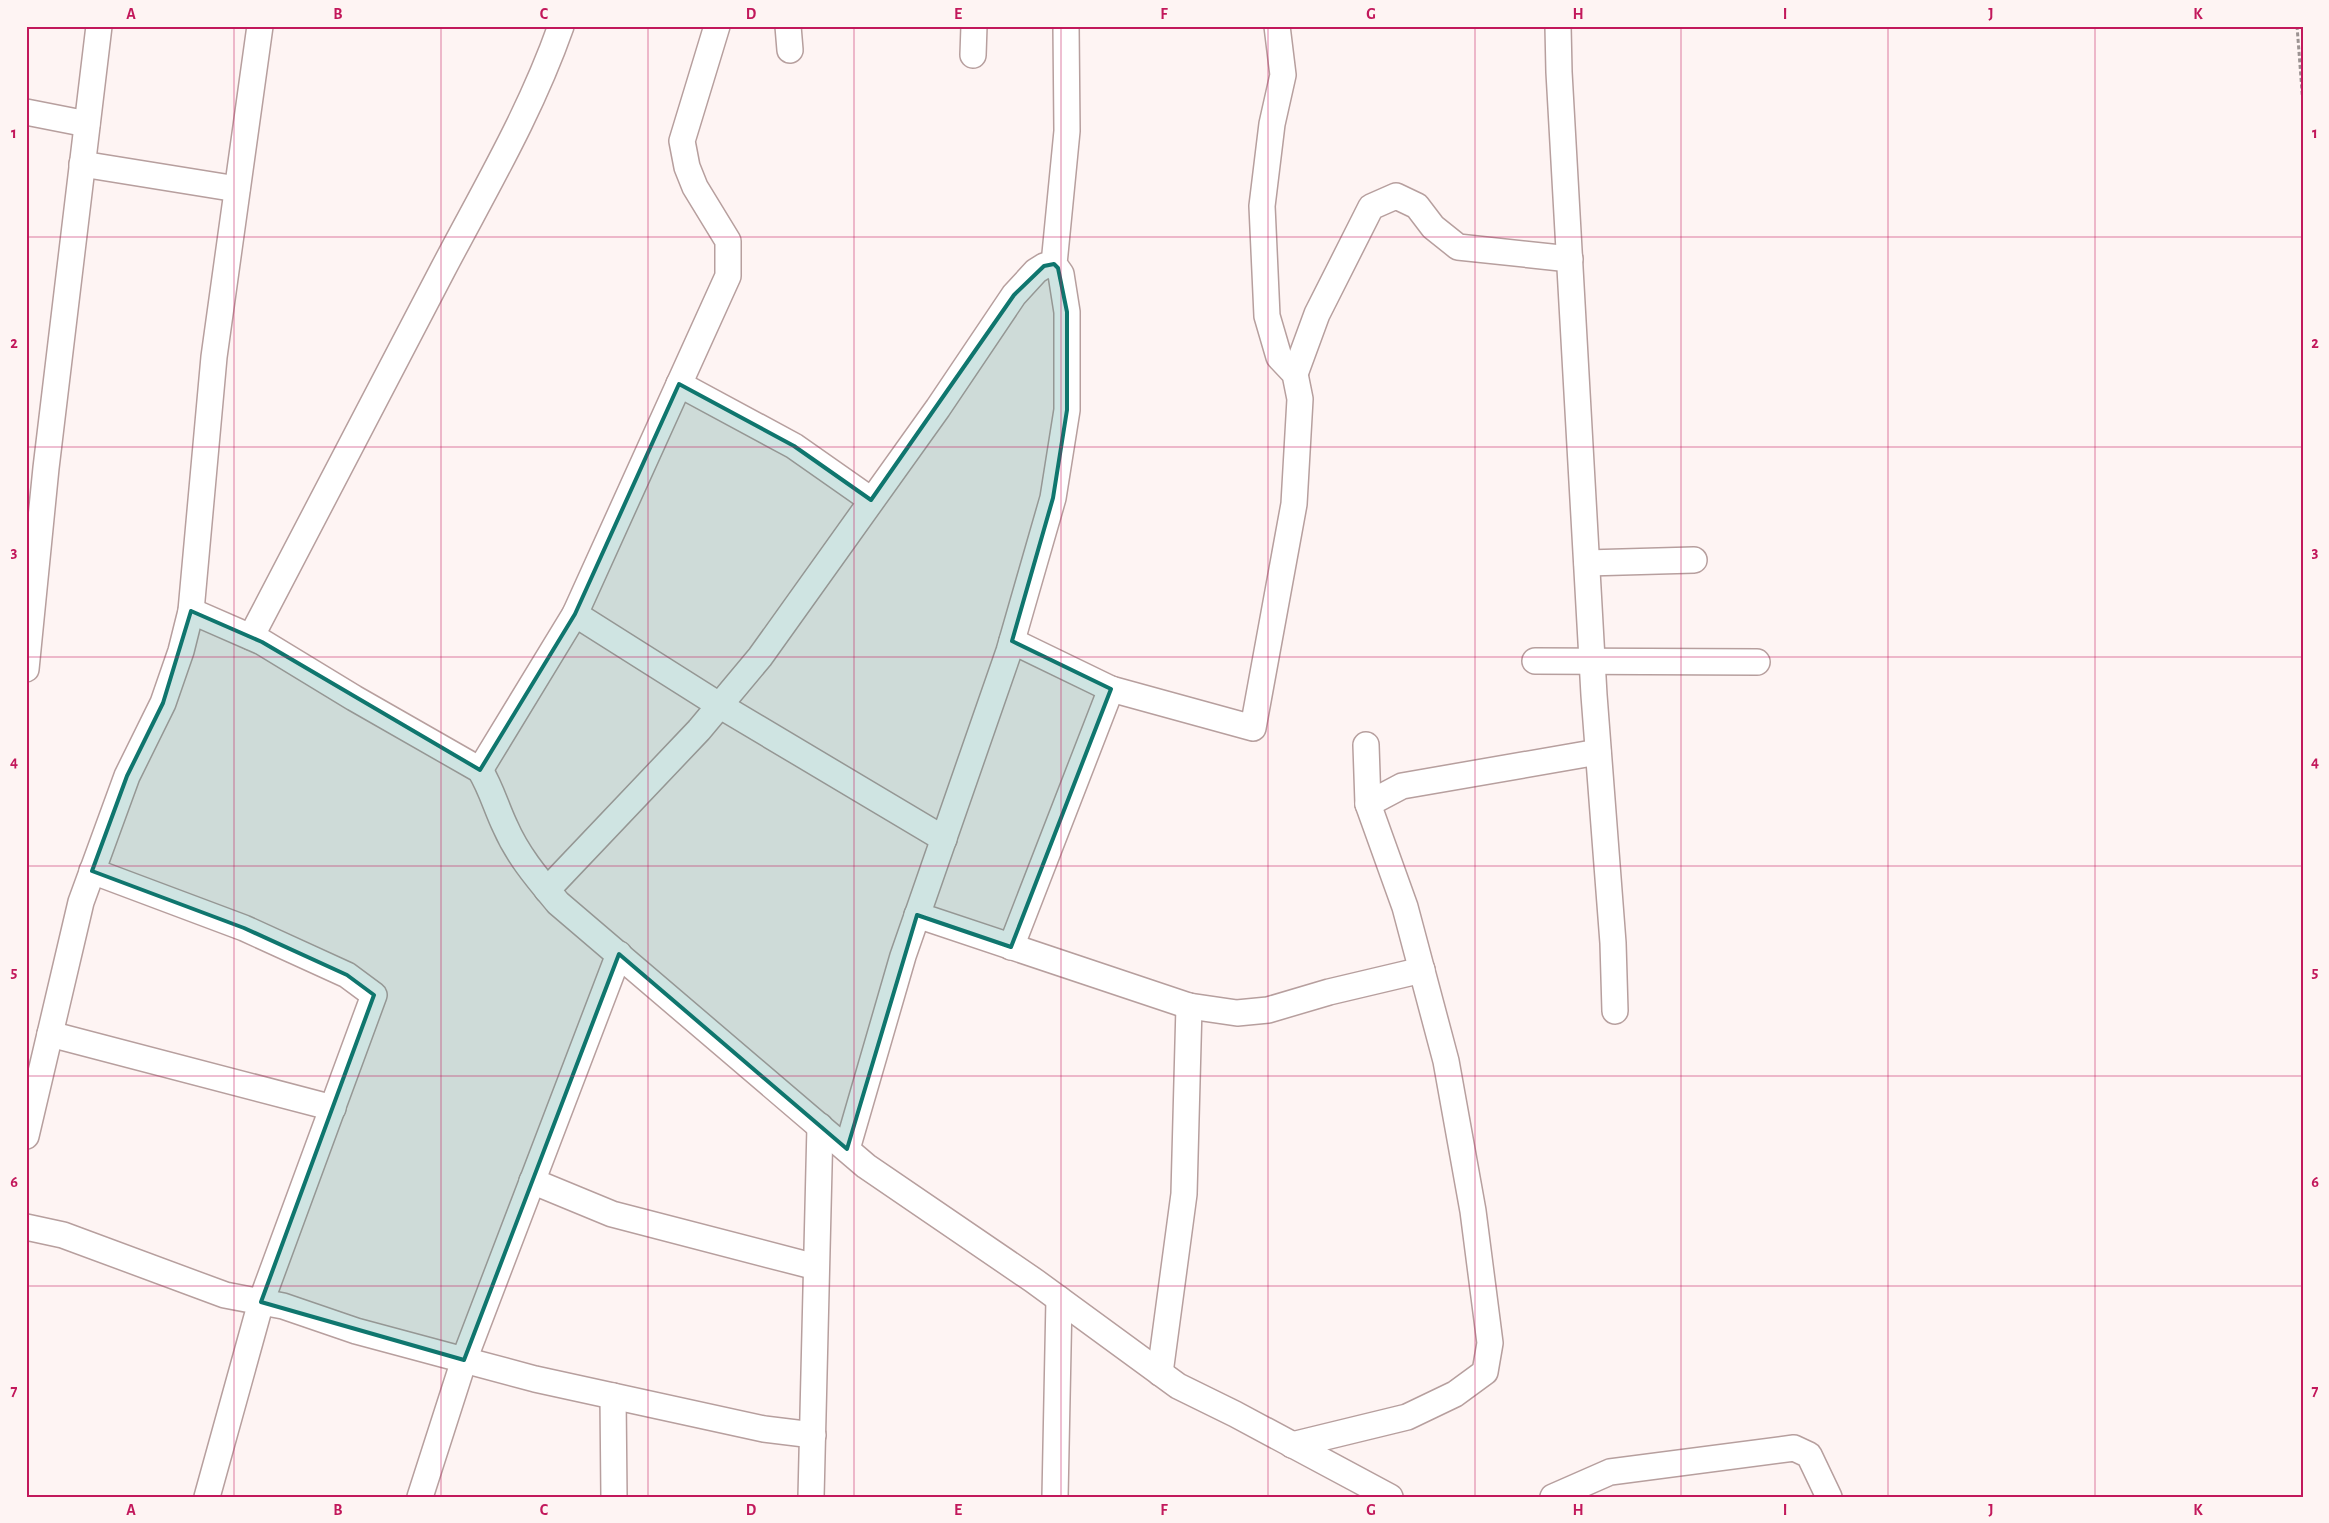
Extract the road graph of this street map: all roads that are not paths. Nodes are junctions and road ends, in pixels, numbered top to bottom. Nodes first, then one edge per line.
1 (99, 26) edge
2 (260, 26) edge
3 (561, 26) edge
4 (717, 26) edge
5 (974, 26) edge
6 (1066, 26) edge
7 (1276, 26) edge
8 (1558, 26) edge
9 (973, 55) dead end
10 (26, 112) edge
11 (87, 124) junction
12 (82, 164) junction
13 (237, 189) junction
14 (1570, 259) junction
15 (1054, 264) junction
16 (1295, 374) junction
17 (679, 384) junction
18 (871, 500) junction
19 (1694, 560) dead end
20 (1587, 563) junction
21 (191, 611) junction
22 (575, 614) junction
23 (251, 637) junction
24 (1012, 641) junction
25 (1592, 660) junction
26 (1535, 661) dead end
27 (1757, 662) dead end
28 (26, 669) edge
29 (1111, 689) junction
30 (719, 705) junction
31 (1366, 745) dead end
32 (1598, 752) junction
33 (480, 770) junction
34 (1368, 804) junction
35 (944, 839) junction
36 (92, 871) junction
37 (547, 890) junction
38 (917, 915) junction
39 (1011, 947) junction
40 (619, 954) junction
41 (1422, 970) junction
42 (1189, 1006) junction
43 (1615, 1011) dead end
44 (50, 1034) junction
45 (333, 1108) junction
46 (820, 1126) junction
47 (26, 1136) edge
48 (847, 1149) junction
49 (532, 1181) junction
50 (26, 1227) edge
51 (816, 1267) junction
52 (1059, 1299) junction
53 (261, 1302) junction
54 (464, 1360) junction
55 (1160, 1373) junction
56 (613, 1396) junction
57 (813, 1435) junction
58 (1292, 1445) junction
59 (207, 1497) edge
60 (420, 1497) edge
61 (614, 1497) edge
62 (811, 1497) edge
63 (1055, 1497) edge
64 (1390, 1497) edge
65 (1553, 1497) edge
66 (1830, 1497) edge

1 - 11 street
2 - 13 street
3 - 23 street
4 - 17 street
5 - 9 street
6 - 15 street
7 - 16 street
8 - 14 street
10 - 11 street
11 - 12 street
12 - 13 street
12 - 28 street
13 - 21 street
14 - 16 street
14 - 20 street
15 - 18 street
15 - 24 street
16 - 29 street
17 - 18 street
17 - 22 street
18 - 30 street
19 - 20 street
20 - 25 street
21 - 23 street
21 - 36 street
22 - 30 street
22 - 33 street
23 - 33 street
24 - 29 street
24 - 35 street
25 - 26 street
25 - 27 street
25 - 32 street
29 - 39 street
30 - 35 street
30 - 37 street
31 - 34 street
32 - 34 street
32 - 43 street
33 - 37 street
34 - 41 street
35 - 38 street
36 - 44 street
36 - 45 street
37 - 40 street
38 - 39 street
38 - 48 street
39 - 42 street
40 - 46 street
40 - 49 street
41 - 42 street
41 - 58 street
42 - 55 street
44 - 45 street
44 - 47 street
45 - 53 street
46 - 48 street
46 - 51 street
48 - 52 street
49 - 51 street
49 - 54 street
50 - 53 street
51 - 57 street
52 - 55 street
52 - 63 street
53 - 54 street
53 - 59 street
54 - 56 street
54 - 60 street
55 - 58 street
56 - 57 street
56 - 61 street
57 - 62 street
58 - 64 street
65 - 66 street

